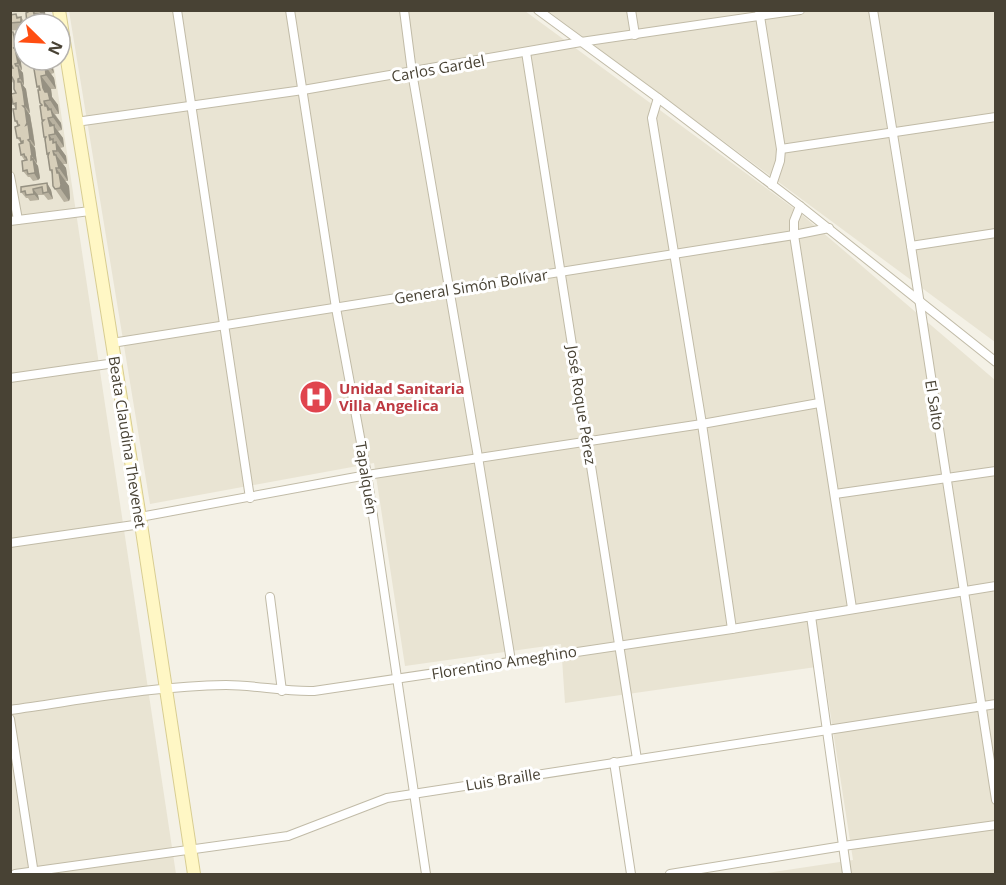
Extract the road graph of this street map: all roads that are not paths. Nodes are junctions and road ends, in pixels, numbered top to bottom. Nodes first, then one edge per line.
1 (59, 10) edge
2 (177, 10) edge
3 (290, 10) edge
4 (404, 10) edge
5 (538, 10) edge
6 (631, 10) edge
7 (800, 10) edge
8 (873, 10) edge
9 (760, 14) edge
10 (635, 35) junction
11 (582, 42) junction
12 (526, 52) junction
13 (411, 72) junction
14 (303, 90) junction
15 (658, 98) junction
16 (192, 107) junction
17 (996, 117) edge
18 (76, 122) junction
19 (892, 134) junction
20 (780, 149) junction
21 (10, 176) edge
22 (772, 185) junction
23 (800, 206) junction
24 (90, 211) junction
25 (14, 220) edge
26 (829, 228) junction
27 (996, 233) edge
28 (794, 235) junction
29 (911, 246) junction
30 (674, 254) junction
31 (560, 272) junction
32 (449, 290) junction
33 (920, 301) junction
34 (336, 308) junction
35 (225, 326) junction
36 (112, 344) junction
37 (996, 362) edge
38 (116, 363) junction
39 (10, 378) edge
40 (819, 403) junction
41 (702, 424) junction
42 (588, 442) junction
43 (478, 457) junction
44 (996, 471) edge
45 (367, 475) junction
46 (946, 478) junction
47 (835, 494) junction
48 (250, 498) junction
49 (140, 520) junction
50 (10, 543) edge
51 (996, 586) edge
52 (963, 591) junction
53 (270, 597) dead end
54 (852, 608) junction
55 (811, 616) junction
56 (732, 628) junction
57 (619, 644) junction
58 (511, 661) junction
59 (397, 679) junction
60 (166, 689) junction
61 (282, 691) junction
62 (996, 704) edge
63 (982, 706) junction
64 (10, 710) edge
65 (10, 718) edge
66 (826, 731) junction
67 (637, 759) junction
68 (614, 762) junction
69 (415, 793) junction
70 (996, 800) edge
71 (996, 825) edge
72 (843, 846) junction
73 (190, 849) junction
74 (34, 873) edge
75 (15, 874) edge
76 (194, 874) edge
77 (426, 874) edge
78 (632, 874) edge
79 (670, 874) edge
80 (847, 874) edge

1 - 18 main road, Beata Claudina Thevenet
2 - 16 street
3 - 14 street, Tapalquén
4 - 13 street
5 - 11 street
6 - 10 street
7 - 9 street, Carlos Gardel
8 - 19 street, El Salto
9 - 10 street, Carlos Gardel
9 - 20 street
10 - 11 street, Carlos Gardel
11 - 12 street, Carlos Gardel
11 - 15 street
12 - 13 street, Carlos Gardel
12 - 31 street, José Roque Pérez
13 - 14 street, Carlos Gardel
13 - 32 street
14 - 16 street, Carlos Gardel
14 - 34 street, Tapalquén
15 - 22 street
15 - 30 street
16 - 18 street, Carlos Gardel
16 - 35 street
17 - 19 street
18 - 24 main road, Beata Claudina Thevenet
19 - 20 street
19 - 29 street, El Salto
20 - 22 street
21 - 25 street
22 - 23 street
23 - 26 street
23 - 28 street
24 - 25 street
24 - 36 main road, Beata Claudina Thevenet
26 - 28 street, General Simón Bolívar
26 - 33 street
27 - 29 street
28 - 30 street, General Simón Bolívar
28 - 40 street
29 - 33 street, El Salto
30 - 31 street, General Simón Bolívar
30 - 41 street
31 - 32 street, General Simón Bolívar
31 - 42 street, José Roque Pérez
32 - 34 street, General Simón Bolívar
32 - 43 street
33 - 37 street
33 - 46 street, El Salto
34 - 35 street, General Simón Bolívar
34 - 45 street, Tapalquén
35 - 36 street, General Simón Bolívar
35 - 48 street
36 - 38 main road, Beata Claudina Thevenet
38 - 39 street
38 - 49 main road, Beata Claudina Thevenet
40 - 41 street
40 - 47 street
41 - 42 street
41 - 56 street
42 - 43 street
42 - 57 street, José Roque Pérez
43 - 45 street
43 - 58 street
44 - 46 street
45 - 48 street
45 - 59 street, Tapalquén
46 - 47 street
46 - 52 street, El Salto
47 - 54 street
48 - 49 street
49 - 50 street
49 - 60 main road, Beata Claudina Thevenet
51 - 52 street, Florentino Ameghino
52 - 54 street, Florentino Ameghino
52 - 63 street, El Salto
53 - 61 street
54 - 55 street, Florentino Ameghino
55 - 56 street, Florentino Ameghino
55 - 66 street
56 - 57 street, Florentino Ameghino
57 - 58 street, Florentino Ameghino
57 - 67 street, José Roque Pérez
58 - 59 street, Florentino Ameghino
59 - 61 street, Florentino Ameghino
59 - 69 street, Tapalquén
60 - 61 street, Florentino Ameghino
60 - 64 street, Florentino Ameghino
60 - 73 main road, Beata Claudina Thevenet
62 - 63 street, Luis Braille
63 - 66 street, Luis Braille
63 - 70 street, El Salto
65 - 74 street
66 - 67 street, Luis Braille
66 - 72 street
67 - 68 street, Luis Braille
68 - 69 street, Luis Braille
68 - 78 street
69 - 73 street, Luis Braille
69 - 77 street, Tapalquén
71 - 72 street
72 - 79 street
72 - 80 street
73 - 74 street, Luis Braille
73 - 76 main road, Beata Claudina Thevenet
74 - 75 street, Luis Braille

